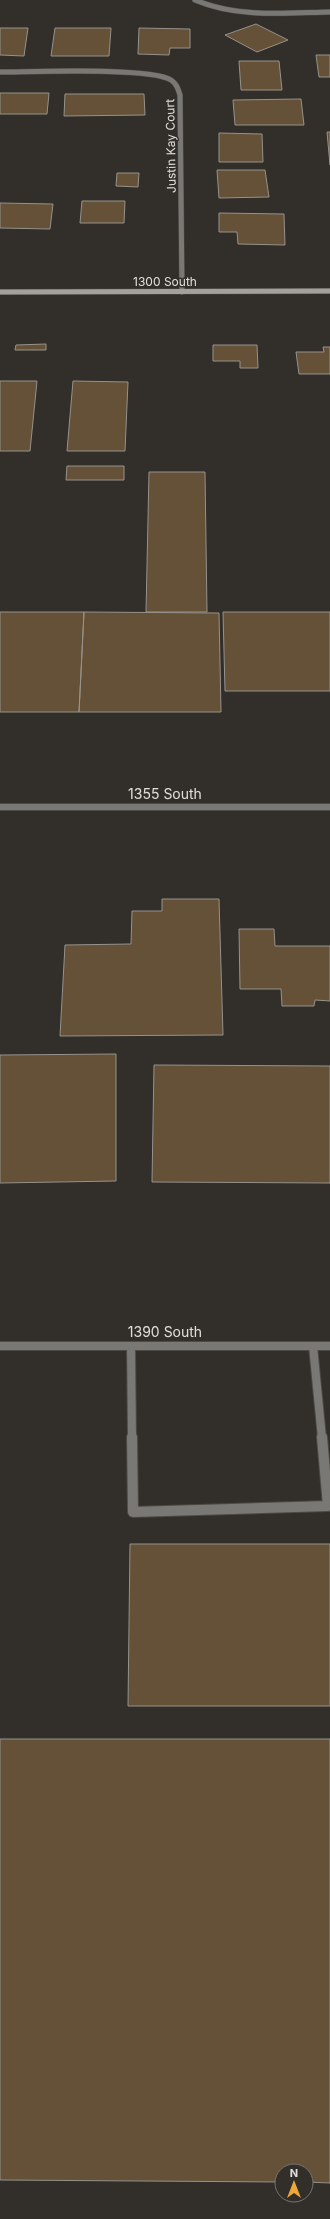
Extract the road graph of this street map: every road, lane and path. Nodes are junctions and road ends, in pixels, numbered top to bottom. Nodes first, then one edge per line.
1 (195, 0) edge
2 (330, 12) edge
3 (0, 72) edge
4 (330, 291) edge
5 (0, 292) edge
6 (182, 292) junction
7 (0, 807) edge
8 (330, 807) edge
9 (0, 1346) edge
10 (131, 1346) junction
11 (312, 1346) junction
12 (330, 1346) edge

1 - 2 street
3 - 6 street, Justin Kay Court
4 - 6 main road, 1300 South
5 - 6 main road, 1300 South
7 - 8 street, 1355 South
9 - 10 street, 1390 South
10 - 11 street, 1390 South
10 - 11 street
11 - 12 street, 1390 South

